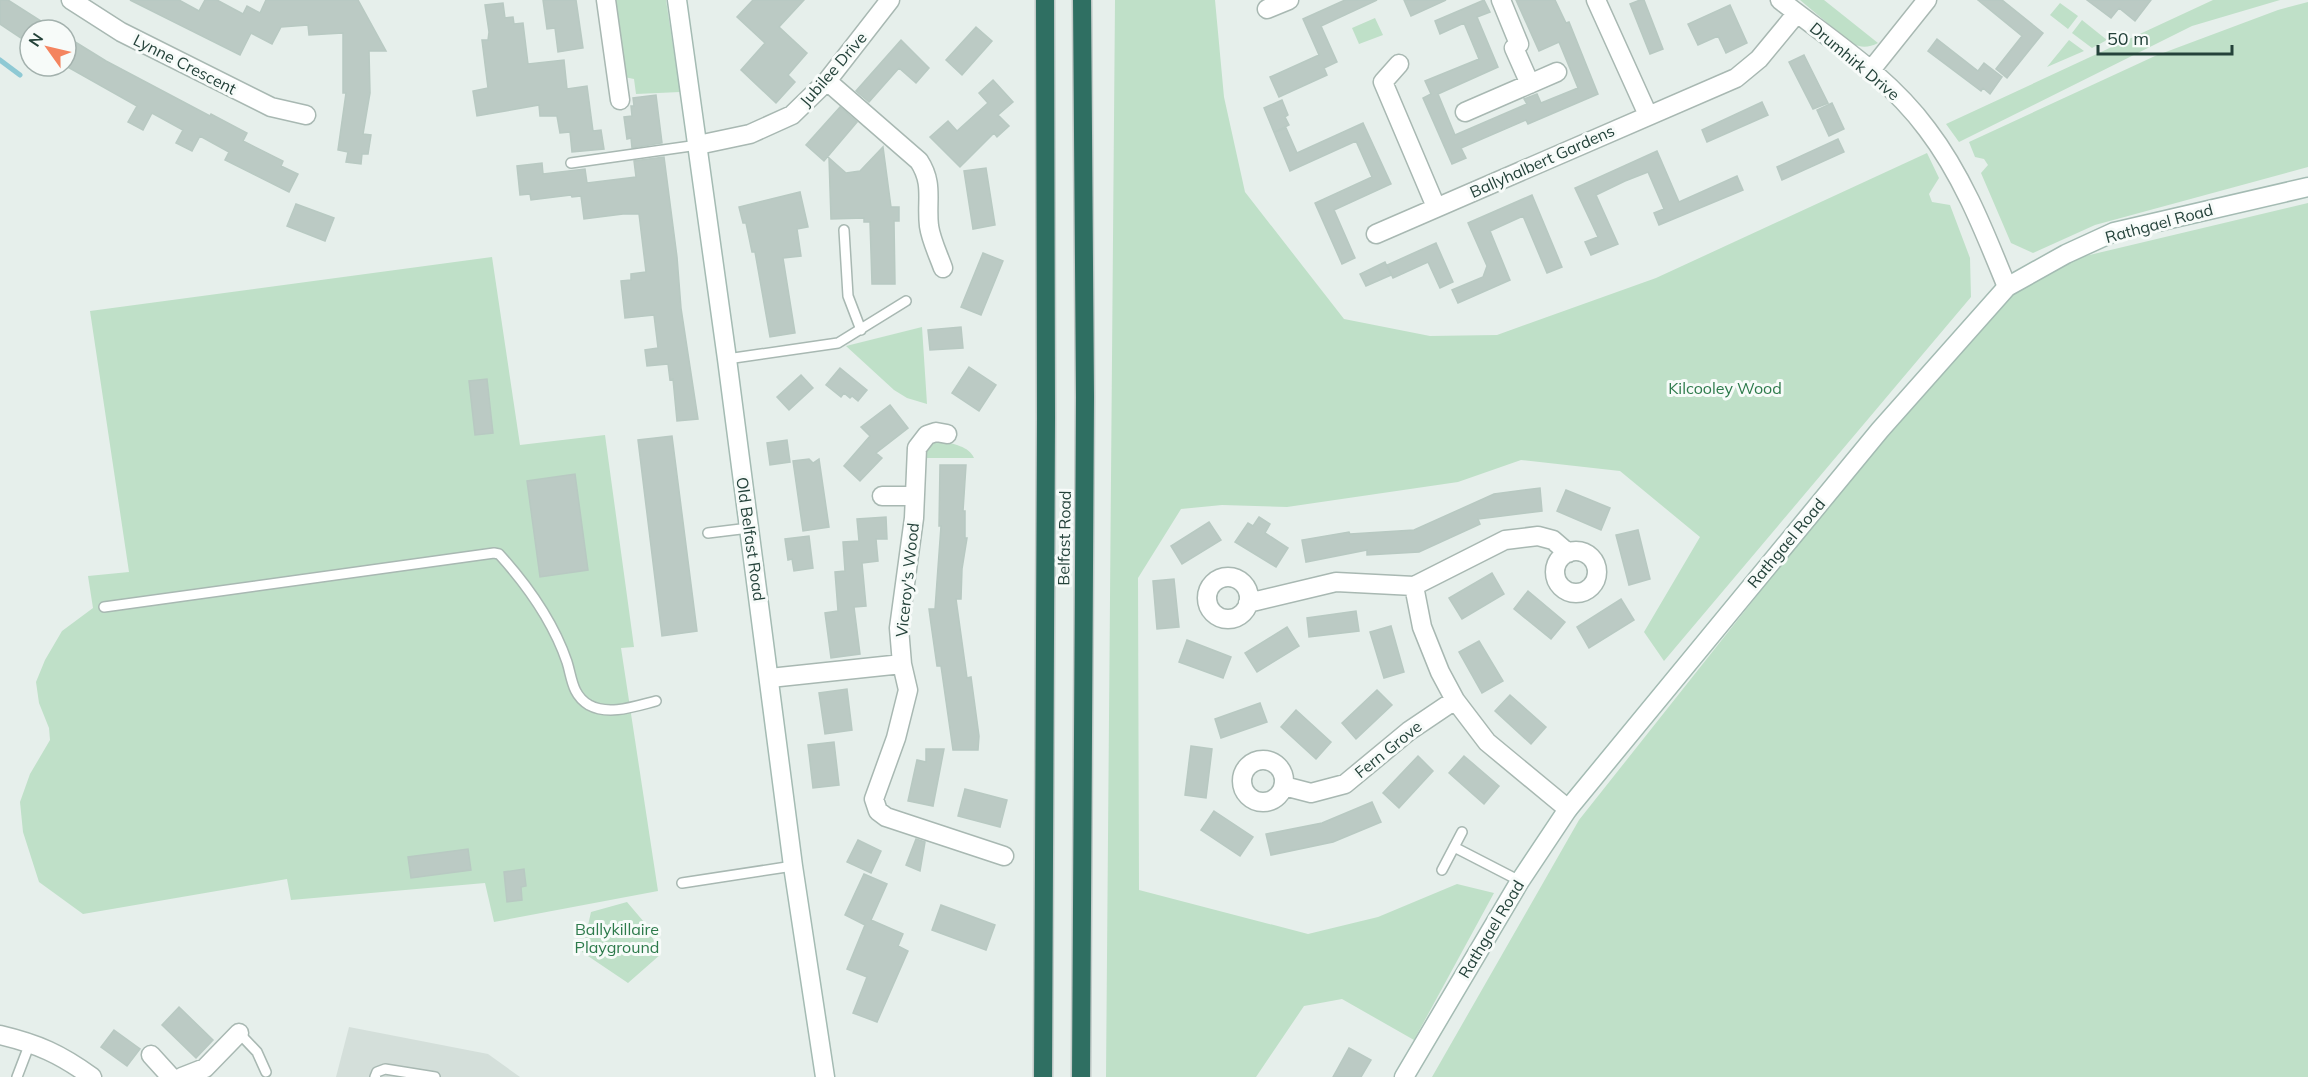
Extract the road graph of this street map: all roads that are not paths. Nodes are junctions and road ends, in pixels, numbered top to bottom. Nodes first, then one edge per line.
1 (70, 0) edge
2 (606, 0) edge
3 (677, 0) edge
4 (890, 0) edge
5 (1045, 0) edge
6 (1082, 0) edge
7 (1289, 0) edge
8 (1501, 0) edge
9 (1596, 0) edge
10 (1780, 0) edge
11 (1927, 0) edge
12 (1267, 9) dead end
13 (1797, 13) junction
14 (1398, 64) dead end
15 (1871, 70) junction
16 (1557, 72) dead end
17 (826, 81) junction
18 (1530, 84) junction
19 (620, 100) dead end
20 (1465, 112) dead end
21 (306, 115) dead end
22 (1648, 115) junction
23 (698, 145) junction
24 (571, 164) dead end
25 (2308, 187) edge
26 (1436, 207) junction
27 (844, 230) dead end
28 (1376, 234) dead end
29 (942, 267) dead end
30 (2007, 287) junction
31 (906, 300) dead end
32 (861, 330) junction
33 (727, 359) junction
34 (947, 434) dead end
35 (882, 496) dead end
36 (914, 496) junction
37 (749, 528) junction
38 (708, 533) dead end
39 (1568, 553) dead end
40 (1414, 586) junction
41 (1248, 603) dead end
42 (104, 607) dead end
43 (902, 664) junction
44 (770, 678) junction
45 (1455, 700) junction
46 (656, 701) dead end
47 (1284, 786) dead end
48 (1568, 809) junction
49 (1462, 832) dead end
50 (1454, 847) junction
51 (1004, 856) dead end
52 (793, 866) junction
53 (1442, 870) dead end
54 (1520, 881) junction
55 (682, 883) dead end
56 (239, 1033) joint
57 (0, 1035) edge
58 (31, 1042) junction
59 (151, 1055) dead end
60 (266, 1072) dead end
61 (17, 1077) edge
62 (92, 1077) edge
63 (171, 1077) edge
64 (182, 1077) edge
65 (375, 1077) edge
66 (435, 1077) edge
67 (825, 1077) edge
68 (1043, 1077) edge
69 (1081, 1077) edge
70 (1404, 1077) edge

1 - 21 street, Lynne Crescent
2 - 19 street
3 - 23 street, Old Belfast Road
4 - 17 street, Jubilee Drive
5 - 68 highway, Belfast Road
6 - 69 highway, Belfast Road
7 - 12 street
8 - 18 street
9 - 22 street
10 - 13 street, Drumhirk Drive
11 - 15 street
13 - 15 street, Drumhirk Drive
13 - 22 street, Ballyhalbert Gardens
14 - 26 street
15 - 30 street, Drumhirk Drive
16 - 18 street
17 - 23 street, Jubilee Drive
17 - 29 street
18 - 20 street
22 - 26 street, Ballyhalbert Gardens
23 - 24 lane
23 - 33 street, Old Belfast Road
25 - 30 street, Rathgael Road
26 - 28 street, Ballyhalbert Gardens
27 - 32 lane
30 - 48 street, Rathgael Road
31 - 32 lane
32 - 33 lane
33 - 37 street, Old Belfast Road
34 - 36 street, Viceroy's Wood
35 - 36 street
36 - 43 street, Viceroy's Wood
37 - 38 lane
37 - 44 street, Old Belfast Road
39 - 40 street
40 - 41 street
40 - 45 street
42 - 46 lane
43 - 44 street
43 - 51 street, Viceroy's Wood
44 - 52 street, Old Belfast Road
45 - 47 street, Fern Grove
45 - 48 street
48 - 54 street, Rathgael Road
49 - 50 lane
50 - 53 lane
50 - 54 lane
52 - 55 lane
52 - 67 street, Old Belfast Road
54 - 70 street, Rathgael Road
56 - 60 lane
56 - 64 street
57 - 58 street
58 - 61 lane
58 - 62 street
59 - 63 street
65 - 66 lane

